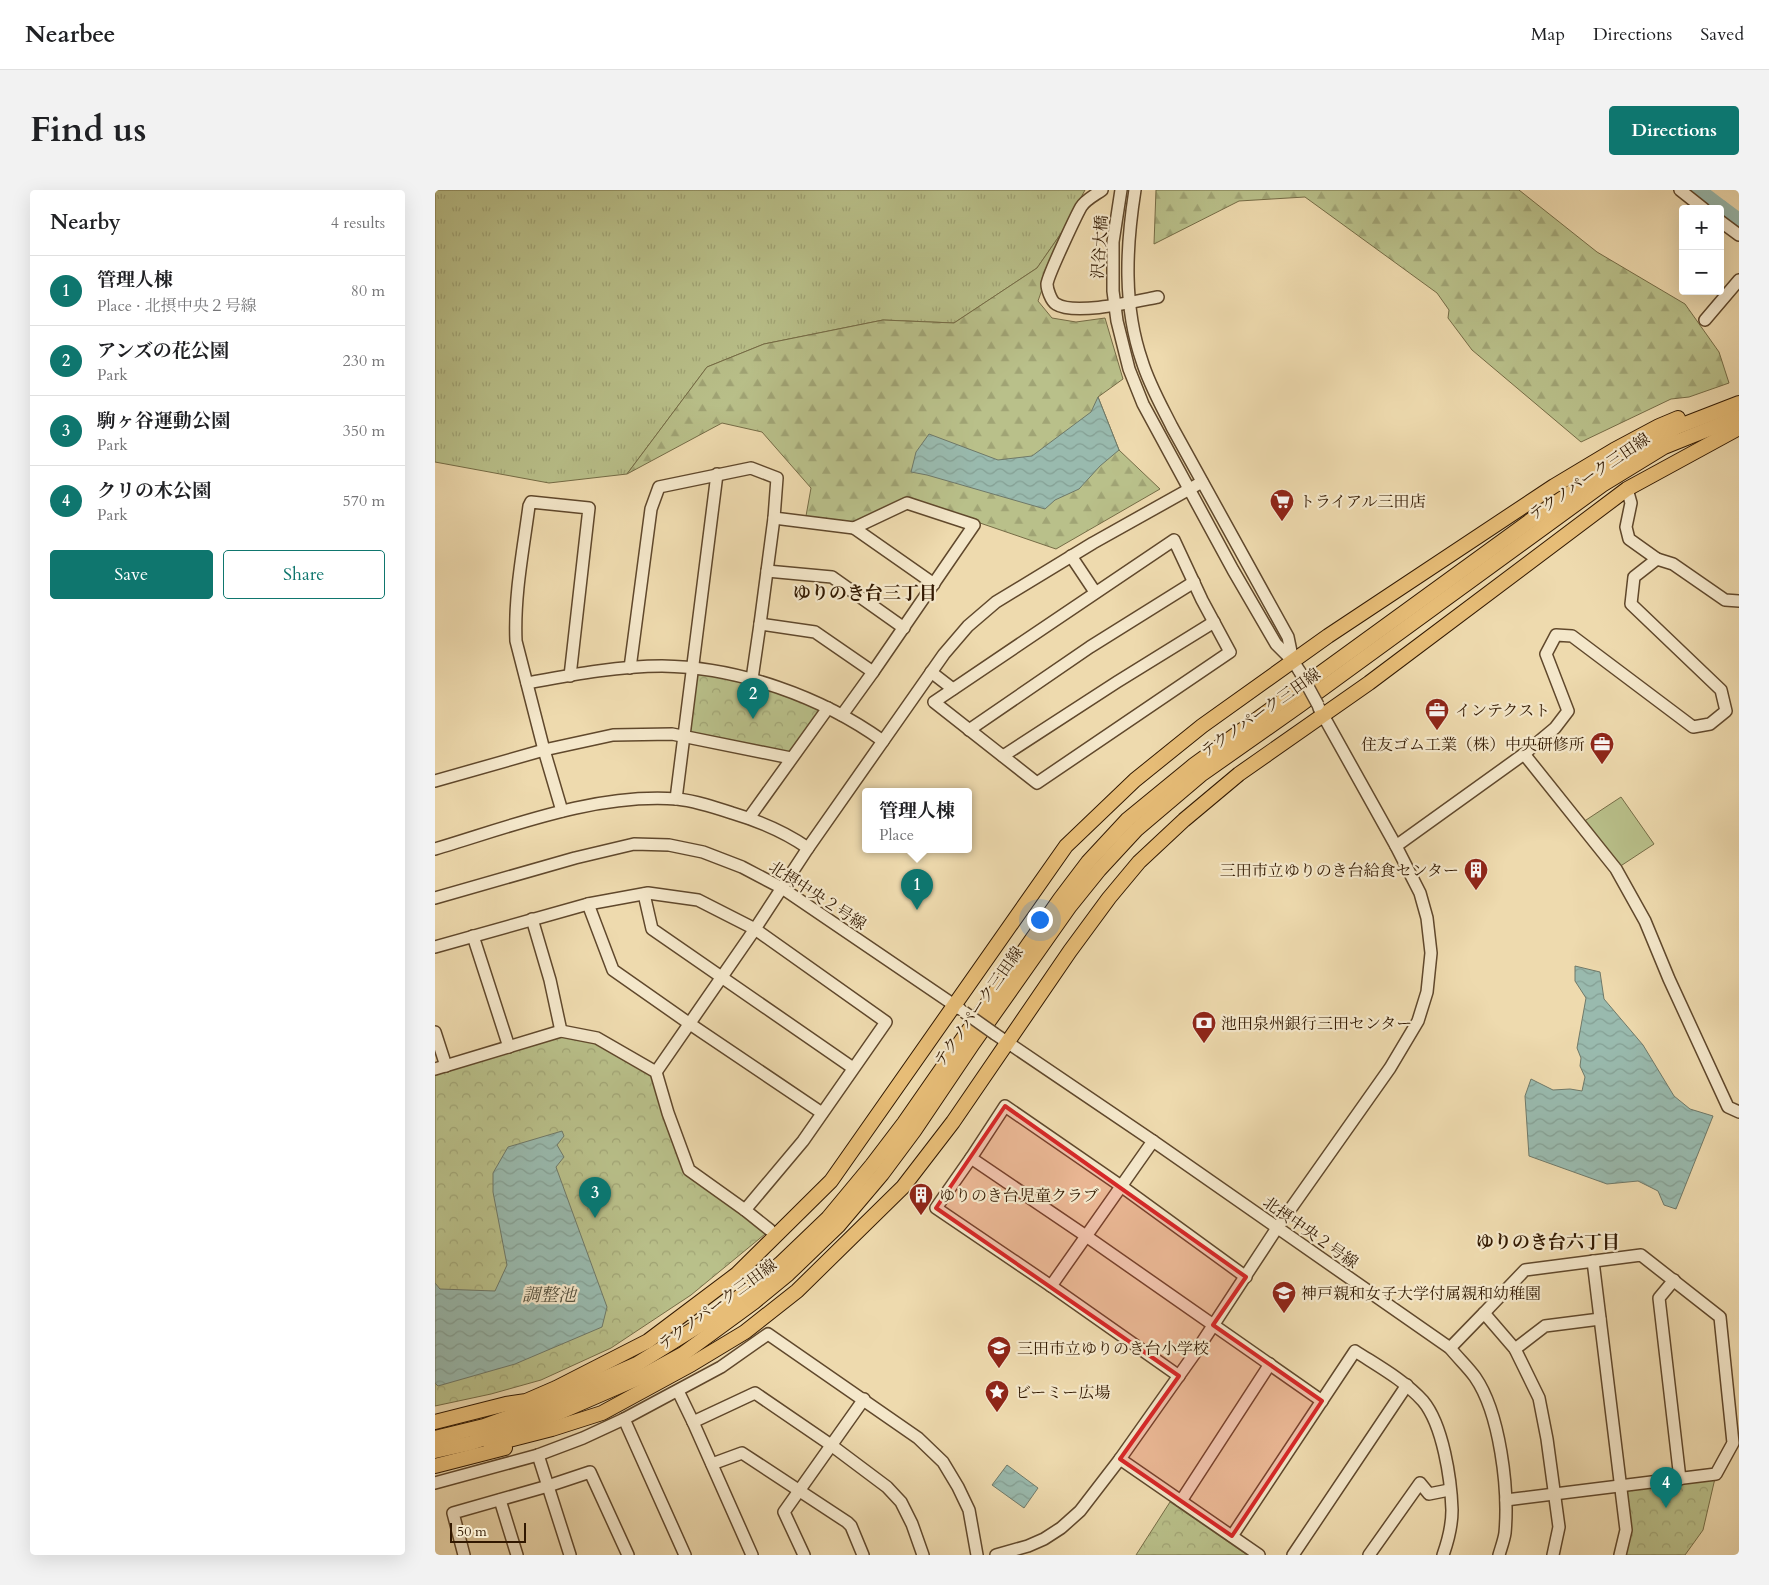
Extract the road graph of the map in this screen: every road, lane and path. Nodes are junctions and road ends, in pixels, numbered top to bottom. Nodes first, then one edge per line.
1 (1102, 190) edge
2 (1121, 190) edge
3 (1135, 190) edge
4 (1680, 190) edge
5 (1700, 205) edge
6 (1724, 224) edge
7 (1739, 235) edge
8 (1739, 280) edge
9 (1158, 296) dead end
10 (1129, 302) junction
11 (1115, 305) junction
12 (1705, 320) dead end
13 (1739, 395) edge
14 (1739, 403) edge
15 (1739, 417) edge
16 (1739, 428) edge
17 (717, 474) junction
18 (1202, 482) junction
19 (1188, 489) junction
20 (1627, 489) junction
21 (774, 518) junction
22 (854, 528) junction
23 (1071, 556) junction
24 (1657, 559) junction
25 (767, 571) junction
26 (1194, 582) junction
27 (934, 584) junction
28 (1095, 592) junction
29 (1739, 601) edge
30 (1214, 622) junction
31 (760, 624) junction
32 (904, 628) junction
33 (1297, 666) junction
34 (630, 668) junction
35 (692, 668) junction
36 (873, 672) junction
37 (931, 672) junction
38 (570, 676) junction
39 (752, 679) junction
40 (527, 683) junction
41 (953, 689) junction
42 (828, 708) junction
43 (1321, 711) junction
44 (842, 715) junction
45 (969, 730) junction
46 (683, 736) junction
47 (883, 740) junction
48 (544, 750) junction
49 (1524, 754) junction
50 (1003, 756) junction
51 (791, 758) junction
52 (435, 781) edge
53 (676, 799) junction
54 (562, 811) junction
55 (749, 818) junction
56 (1396, 846) junction
57 (808, 848) junction
58 (435, 849) edge
59 (782, 888) junction
60 (645, 894) junction
61 (435, 898) edge
62 (588, 904) junction
63 (532, 919) junction
64 (755, 929) junction
65 (473, 936) junction
66 (435, 947) edge
67 (722, 977) junction
68 (959, 1009) junction
69 (690, 1024) junction
70 (561, 1031) junction
71 (435, 1032) edge
72 (1008, 1044) junction
73 (509, 1047) junction
74 (441, 1067) edge
75 (853, 1068) junction
76 (657, 1072) junction
77 (1739, 1112) edge
78 (822, 1113) junction
79 (1153, 1141) junction
80 (971, 1158) junction
81 (1121, 1186) junction
82 (745, 1210) junction
83 (1277, 1228) junction
84 (770, 1230) dead end
85 (1086, 1236) junction
86 (1593, 1261) junction
87 (1246, 1277) junction
88 (1674, 1280) junction
89 (1051, 1286) junction
90 (1484, 1313) junction
91 (1600, 1319) junction
92 (1213, 1325) junction
93 (1450, 1348) junction
94 (1515, 1349) junction
95 (1270, 1364) junction
96 (1179, 1376) junction
97 (1407, 1385) junction
98 (678, 1391) junction
99 (863, 1399) junction
100 (526, 1401) junction
101 (1322, 1401) junction
102 (624, 1419) junction
103 (435, 1422) edge
104 (693, 1422) junction
105 (552, 1429) junction
106 (435, 1438) edge
107 (471, 1443) junction
108 (831, 1445) junction
109 (435, 1451) edge
110 (538, 1456) junction
111 (1120, 1459) junction
112 (712, 1464) junction
113 (435, 1466) edge
114 (1680, 1478) junction
115 (435, 1484) edge
116 (1621, 1485) junction
117 (548, 1486) junction
118 (1449, 1490) junction
119 (799, 1491) junction
120 (1554, 1493) junction
121 (500, 1500) junction
122 (1506, 1500) junction
123 (1181, 1501) junction
124 (1232, 1536) junction
125 (463, 1555) edge
126 (517, 1555) edge
127 (570, 1555) edge
128 (628, 1555) edge
129 (685, 1555) edge
130 (752, 1555) edge
131 (804, 1555) edge
132 (863, 1555) edge
133 (923, 1555) edge
134 (977, 1555) edge
135 (996, 1555) edge
136 (1259, 1555) edge
137 (1293, 1555) edge
138 (1369, 1555) edge
139 (1443, 1555) edge
140 (1499, 1555) edge
141 (1553, 1555) edge
142 (1620, 1555) edge

1 - 11 street
2 - 11 street, 沢谷大橋
3 - 10 street, 沢谷大橋
4 - 5 street
6 - 7 street
8 - 12 street
9 - 10 street
10 - 11 street
10 - 18 street, 沢谷大橋
11 - 19 street, 沢谷大橋
13 - 33 main road
14 - 106 main road, テクノパーク三田線
15 - 107 main road, テクノパーク三田線
16 - 20 main road
17 - 21 street
17 - 34 street
17 - 35 street
18 - 19 street
18 - 33 street, 沢谷大橋
19 - 23 street
19 - 33 street, 沢谷大橋
20 - 24 street
20 - 43 main road
21 - 22 street
21 - 25 street
22 - 27 street
22 - 27 street
23 - 28 street
23 - 37 street
24 - 29 street
24 - 49 street
25 - 31 street
25 - 32 street
26 - 28 street
26 - 30 street
26 - 45 street
27 - 32 street
28 - 41 street
30 - 50 street
30 - 50 street
31 - 36 street
31 - 39 street
32 - 36 street
33 - 43 street, bridge
33 - 68 main road
34 - 35 street
34 - 38 street
35 - 39 street
35 - 46 street
36 - 44 street
37 - 41 street
37 - 47 street
38 - 40 street
38 - 40 street
39 - 42 street
40 - 48 street
41 - 45 street
42 - 44 street
42 - 51 street
43 - 56 street
43 - 72 main road
44 - 47 street
45 - 50 street
46 - 48 street
46 - 51 street
46 - 53 street
47 - 57 street
48 - 52 street
48 - 54 street
49 - 56 street
49 - 77 street
51 - 55 street
53 - 54 street
53 - 55 street
54 - 58 street
55 - 57 street
56 - 83 street
57 - 59 street
59 - 61 street, 北摂中央２号線
59 - 64 street
59 - 68 street, 北摂中央２号線
60 - 62 street
60 - 64 street
60 - 67 street
62 - 63 street
62 - 69 street
63 - 65 street
63 - 70 street
64 - 67 street
64 - 75 street
65 - 66 street
65 - 73 street
67 - 69 street
67 - 75 street
68 - 72 street, 北摂中央２号線, bridge
68 - 100 main road
69 - 76 street
69 - 78 street
70 - 73 street
70 - 76 street
71 - 74 street
72 - 79 street, 北摂中央２号線
72 - 105 main road
73 - 74 street
75 - 78 street
76 - 82 street
78 - 82 street
79 - 81 street
79 - 83 street, 北摂中央２号線
80 - 81 street
80 - 85 street
80 - 89 street
81 - 85 street
81 - 87 street
82 - 84 street
83 - 87 street
83 - 93 street, 北摂中央２号線
85 - 89 street
85 - 92 street
86 - 88 street
86 - 90 street
86 - 91 street
87 - 92 street
88 - 114 street
88 - 114 street
89 - 96 street
90 - 93 street
90 - 94 street
91 - 94 street
91 - 116 street
92 - 95 street
92 - 96 street
93 - 122 street, 北摂中央２号線
94 - 120 street
95 - 101 street
95 - 123 street
96 - 111 street
97 - 101 street
97 - 118 street
97 - 137 street
98 - 99 street
98 - 102 street
98 - 104 street
99 - 108 street
99 - 134 street
100 - 103 main road
100 - 106 main road
101 - 124 street
102 - 110 street
102 - 129 street
104 - 108 street
104 - 112 street
105 - 107 main road
105 - 113 main road
107 - 109 main road, テクノパーク三田線
108 - 119 street
108 - 133 street
110 - 115 street
110 - 117 street
111 - 123 street
111 - 135 street
112 - 119 street
112 - 130 street
114 - 116 street
116 - 120 street
116 - 142 street
117 - 121 street
117 - 127 street
117 - 128 street
118 - 138 street
118 - 139 street
119 - 131 street
119 - 132 street
120 - 122 street
120 - 141 street
121 - 125 street
121 - 126 street
122 - 140 street, 北摂中央２号線
123 - 124 street
124 - 136 street

